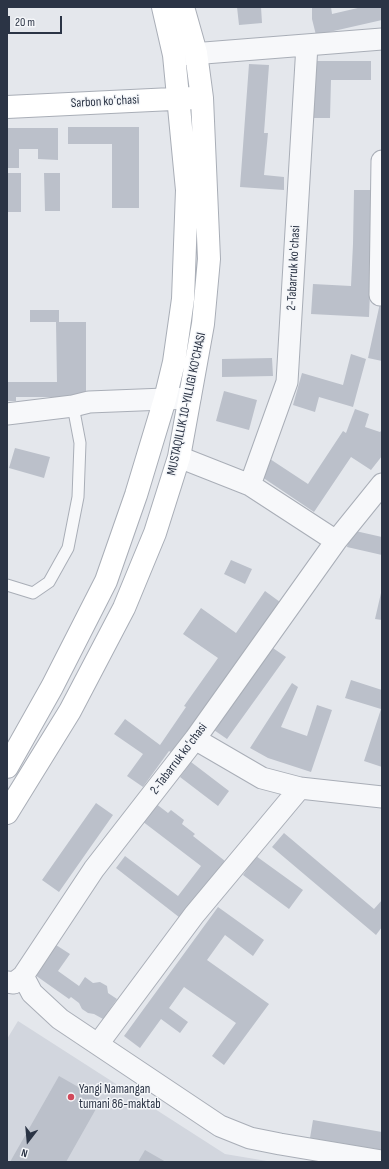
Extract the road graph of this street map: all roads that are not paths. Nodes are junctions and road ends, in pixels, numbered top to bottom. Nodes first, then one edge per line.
1 (163, 7) edge
2 (183, 7) edge
3 (382, 39) edge
4 (307, 45) junction
5 (196, 53) junction
6 (174, 55) junction
7 (179, 98) junction
8 (202, 98) junction
9 (7, 106) edge
10 (382, 161) edge
11 (380, 295) dead end
12 (190, 398) junction
13 (165, 399) junction
14 (73, 406) junction
15 (7, 414) edge
16 (179, 457) junction
17 (382, 484) edge
18 (250, 485) junction
19 (336, 541) junction
20 (7, 585) edge
21 (195, 739) junction
22 (7, 766) edge
23 (300, 788) junction
24 (382, 797) edge
25 (7, 813) edge
26 (15, 979) edge
27 (98, 1044) junction
28 (382, 1161) edge

1 - 6 main road, MUSTAQILLIK 10-YILLIGI KO'CHASI
2 - 5 main road, MUSTAQILLIK 10-YILLIGI KO'CHASI
3 - 4 street
4 - 5 street
4 - 18 street, 2-Tabarruk koʻchasi
5 - 6 street
5 - 8 main road, MUSTAQILLIK 10-YILLIGI KO'CHASI
6 - 7 main road, MUSTAQILLIK 10-YILLIGI KO'CHASI
7 - 8 main road, Sarbon koʻchasi
7 - 9 main road, Sarbon koʻchasi
7 - 13 main road, MUSTAQILLIK 10-YILLIGI KO'CHASI
8 - 12 main road, MUSTAQILLIK 10-YILLIGI KO'CHASI
10 - 11 street
12 - 13 street
12 - 16 main road, MUSTAQILLIK 10-YILLIGI KO'CHASI
13 - 14 street
13 - 22 main road, MUSTAQILLIK 10-YILLIGI KO'CHASI
14 - 15 street
14 - 20 lane
16 - 18 street
16 - 25 main road, MUSTAQILLIK 10-YILLIGI KO'CHASI
17 - 19 street, 2-Tabarruk koʻchasi
18 - 19 street
19 - 21 street, 2-Tabarruk koʻchasi
21 - 23 street
21 - 26 street, 2-Tabarruk koʻchasi
23 - 24 street
23 - 27 street
26 - 27 street
27 - 28 street

